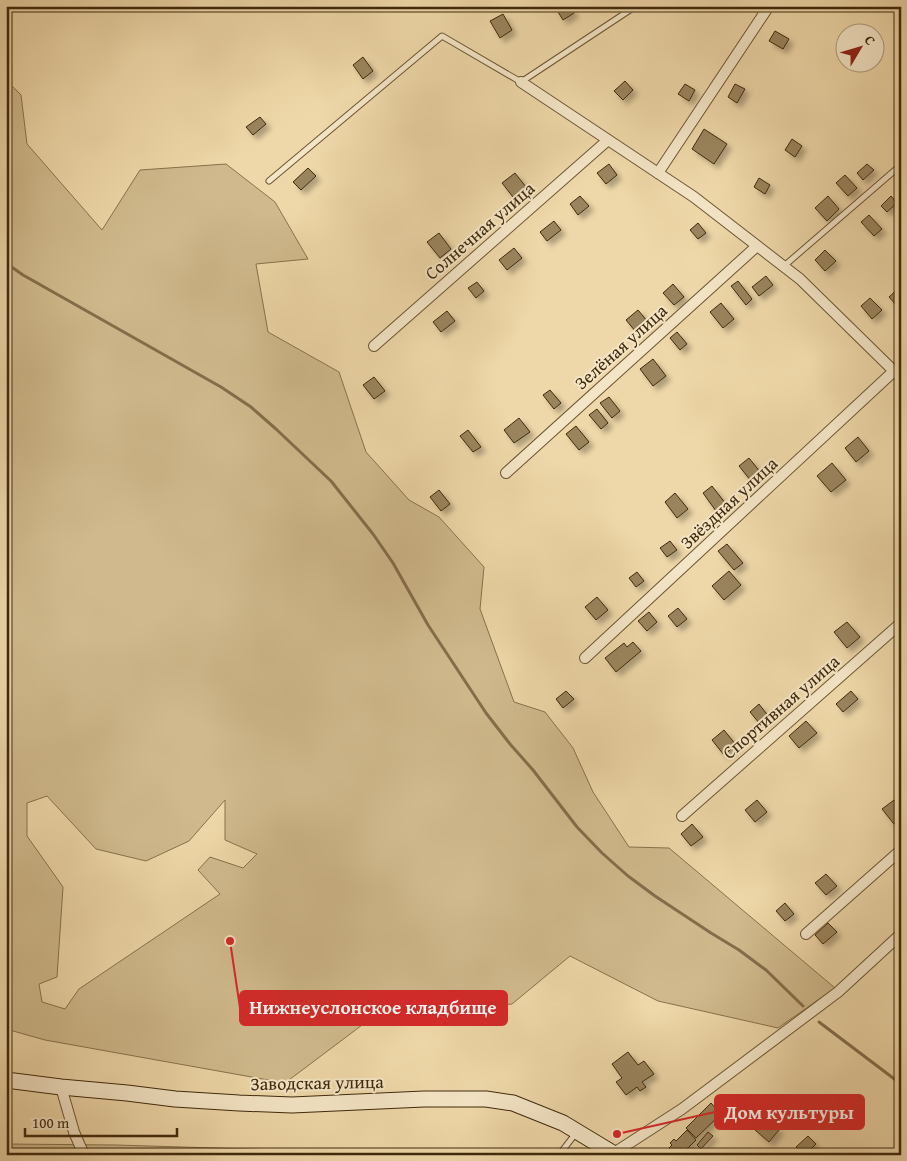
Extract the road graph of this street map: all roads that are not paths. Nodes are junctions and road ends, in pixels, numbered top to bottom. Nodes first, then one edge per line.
1 (636, 6) edge
2 (769, 6) edge
3 (521, 82) junction
4 (608, 140) junction
5 (901, 165) edge
6 (658, 173) junction
7 (269, 181) dead end
8 (757, 246) junction
9 (784, 266) junction
10 (374, 346) dead end
11 (898, 375) edge
12 (506, 472) dead end
13 (901, 623) edge
14 (585, 658) dead end
15 (682, 816) dead end
16 (901, 850) edge
17 (806, 934) dead end
18 (901, 934) edge
19 (6, 1080) edge
20 (61, 1087) junction
21 (577, 1131) junction
22 (561, 1153) edge
23 (615, 1154) edge
24 (84, 1155) edge
25 (568, 1155) edge

1 - 3 lane
2 - 6 street
3 - 4 street
3 - 7 lane
4 - 6 street
4 - 10 street, Солнечная улица
5 - 9 lane
6 - 8 street
8 - 9 street
8 - 12 street, Зелёная улица
9 - 11 street
11 - 14 street, Звёздная улица
13 - 15 street, Спортивная улица
16 - 17 street
18 - 23 street
19 - 20 street, Заводская улица
20 - 21 street, Заводская улица
20 - 24 street
21 - 22 lane
21 - 23 street, Заводская улица
22 - 25 lane

